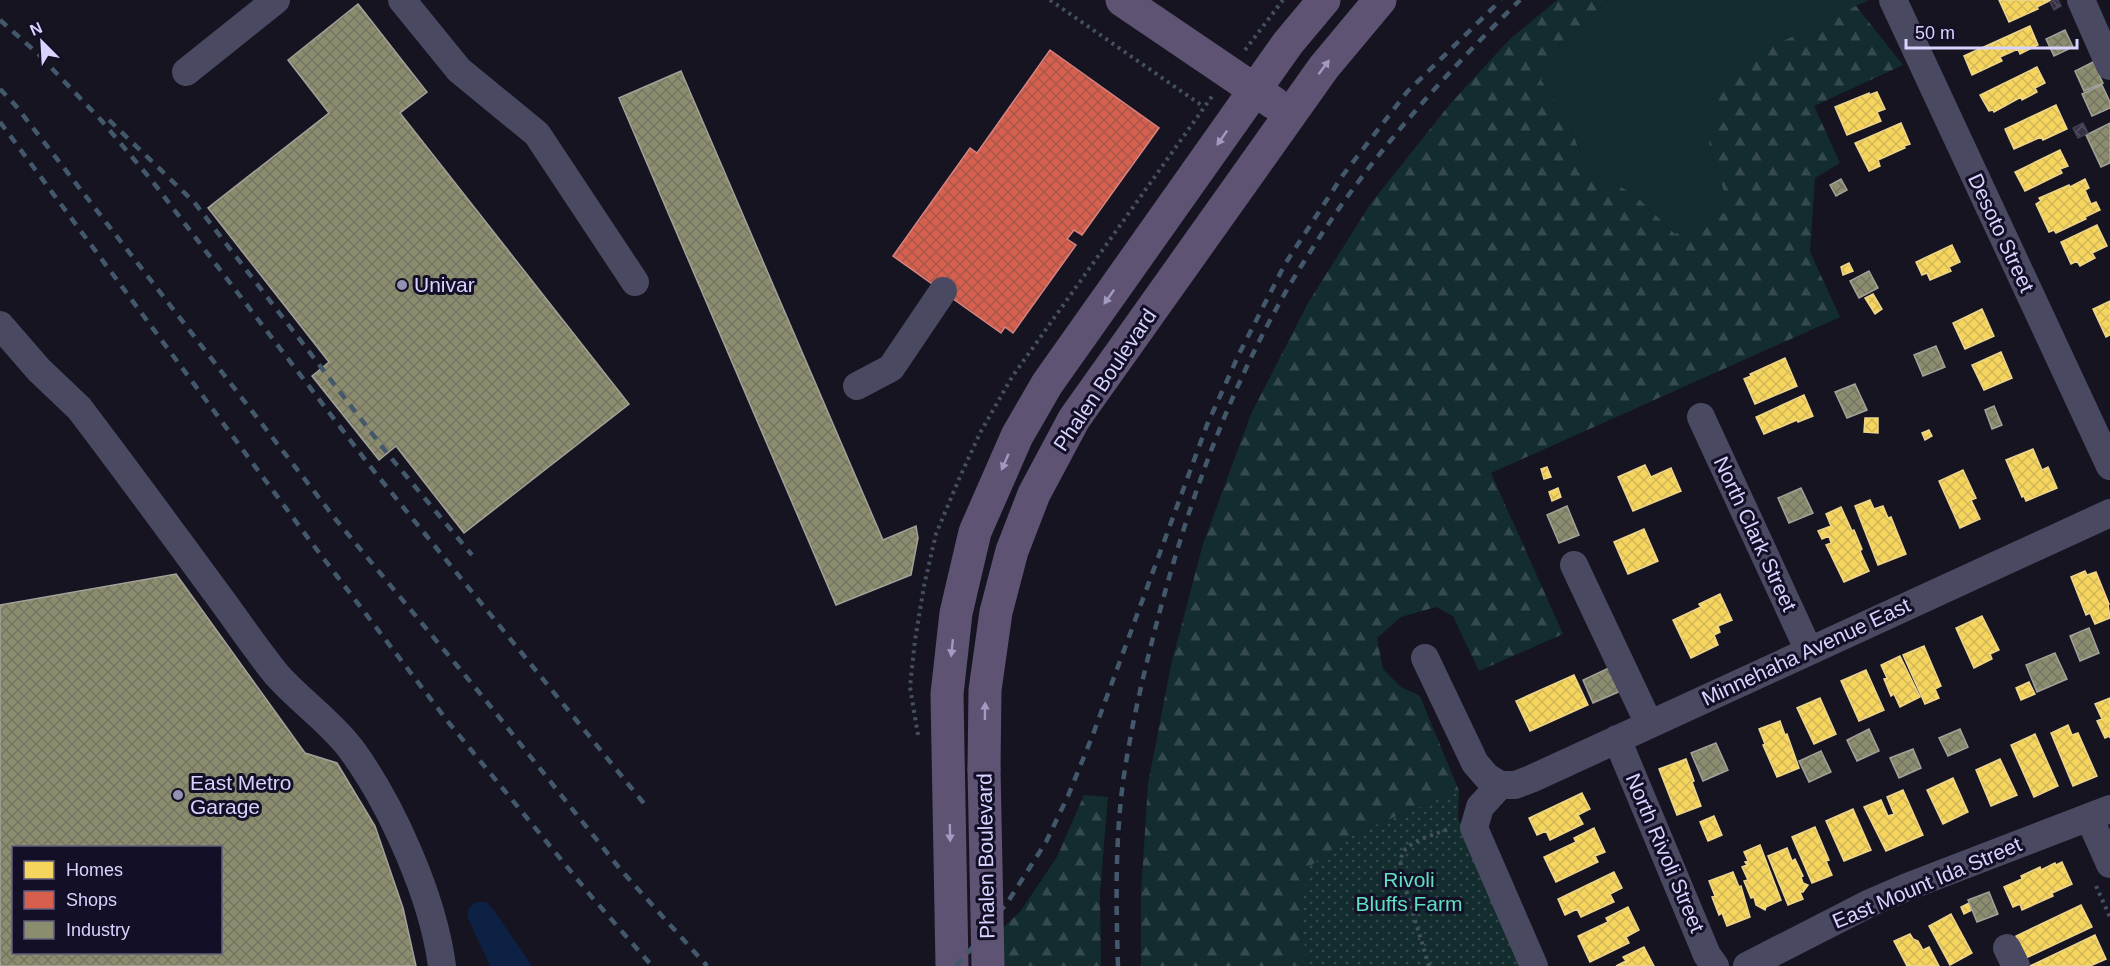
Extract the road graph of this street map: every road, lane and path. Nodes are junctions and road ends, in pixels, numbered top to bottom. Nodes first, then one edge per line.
1 (276, 0) edge
2 (402, 0) edge
3 (1050, 0) edge
4 (1122, 0) edge
5 (1324, 0) edge
6 (1380, 0) edge
7 (1893, 0) edge
8 (2081, 0) edge
9 (2110, 66) edge
10 (186, 72) dead end
11 (1256, 90) junction
12 (1204, 107) dead end
13 (1290, 114) junction
14 (635, 282) dead end
15 (944, 291) dead end
16 (0, 325) edge
17 (857, 386) dead end
18 (1701, 417) dead end
19 (2110, 466) edge
20 (2110, 513) edge
21 (1574, 565) dead end
22 (1809, 651) junction
23 (1425, 658) dead end
24 (1649, 724) junction
25 (1617, 739) junction
26 (1500, 785) junction
27 (2100, 813) edge
28 (1477, 818) junction
29 (2110, 864) edge
30 (442, 966) edge
31 (952, 966) edge
32 (988, 966) edge
33 (1429, 966) edge
34 (1534, 966) edge
35 (1715, 966) edge
36 (1747, 966) edge

1 - 10 street
2 - 14 street
3 - 12 path
4 - 11 main road
5 - 11 main road, Phalen Boulevard
13 -> 6 main road, Phalen Boulevard
7 - 19 street, Desoto Street
8 - 9 street
11 - 13 main road
11 -> 31 main road, Phalen Boulevard
32 -> 13 main road, Phalen Boulevard, bridge
15 - 17 street
16 - 30 street
18 - 22 street, North Clark Street
20 - 22 street, Minnehaha Avenue East
21 - 24 street
22 - 24 street, Minnehaha Avenue East
23 - 26 street
24 - 25 street, Minnehaha Avenue East
25 - 26 street, Minnehaha Avenue East
25 - 35 street, North Rivoli Street
26 - 28 street
27 - 29 street
27 - 36 street, East Mount Ida Street
28 - 33 path
28 - 34 street

